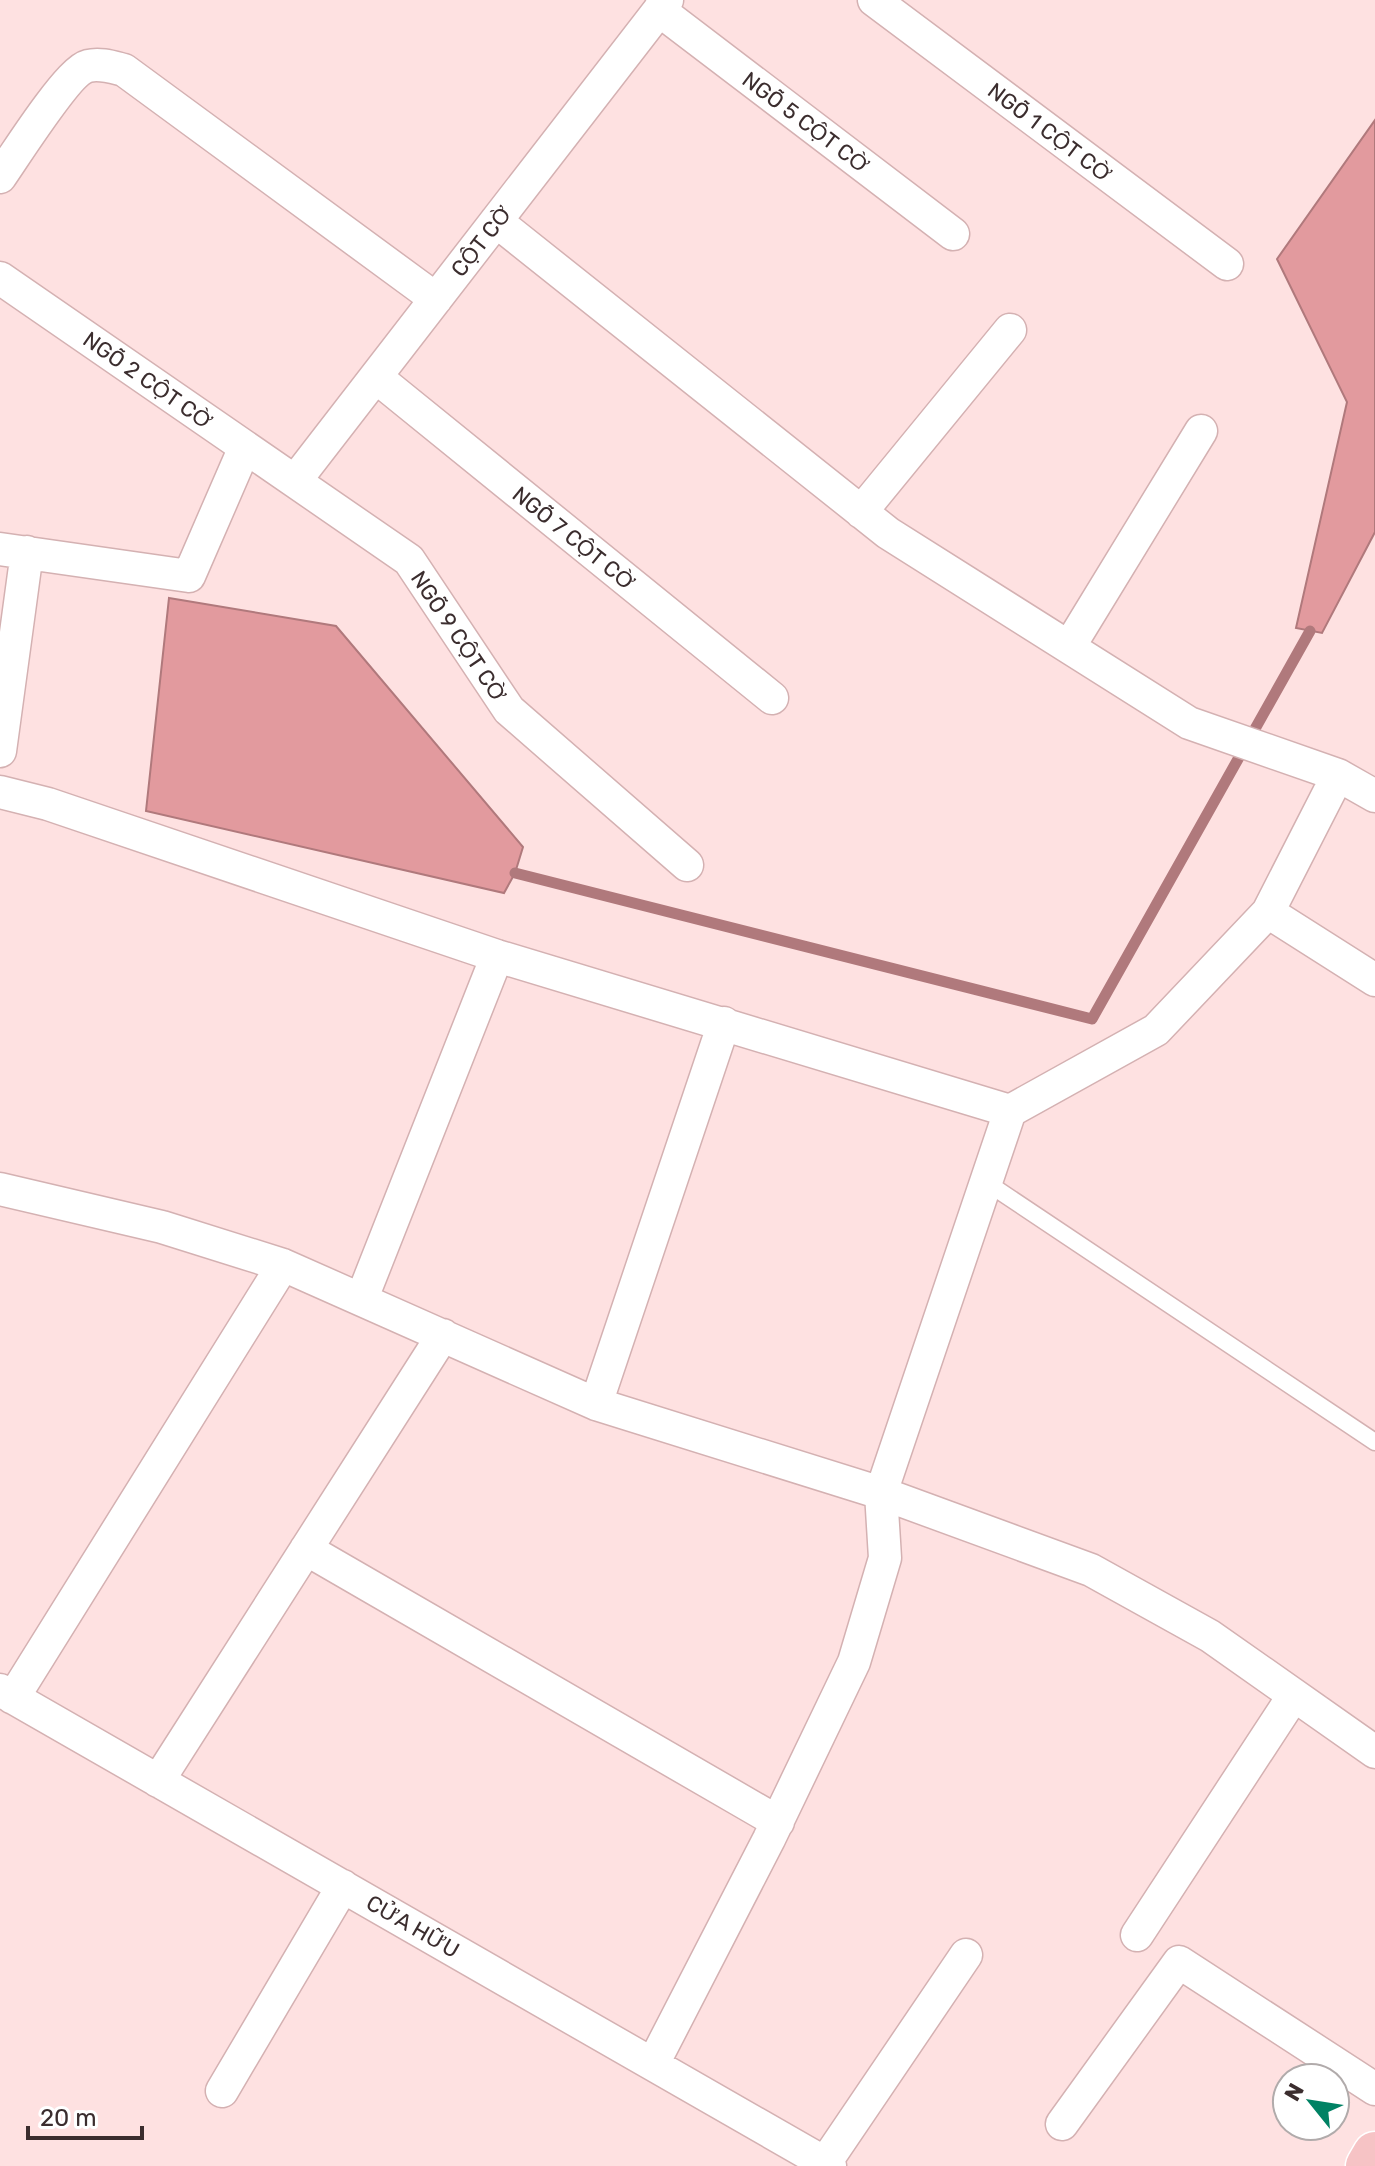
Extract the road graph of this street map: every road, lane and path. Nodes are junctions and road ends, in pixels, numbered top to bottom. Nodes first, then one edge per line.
1 (874, 0) edge
2 (663, 5) edge
3 (0, 177) edge
4 (496, 221) junction
5 (953, 234) dead end
6 (1227, 264) dead end
7 (0, 278) edge
8 (436, 299) junction
9 (1010, 330) dead end
10 (376, 377) junction
11 (1201, 431) dead end
12 (245, 447) junction
13 (295, 481) junction
14 (861, 512) junction
15 (14, 551) edge
16 (1069, 647) junction
17 (772, 698) dead end
18 (0, 750) edge
19 (1338, 775) junction
20 (0, 792) edge
21 (1375, 796) edge
22 (687, 865) dead end
23 (1268, 912) junction
24 (497, 956) junction
25 (1375, 980) edge
26 (724, 1023) junction
27 (1010, 1111) junction
28 (986, 1182) junction
29 (0, 1189) edge
30 (283, 1265) junction
31 (362, 1298) junction
32 (443, 1335) junction
33 (596, 1404) junction
34 (1375, 1442) edge
35 (881, 1493) junction
36 (306, 1549) junction
37 (6, 1694) edge
38 (1294, 1695) junction
39 (1375, 1752) edge
40 (158, 1781) junction
41 (778, 1822) junction
42 (343, 1886) junction
43 (1137, 1935) dead end
44 (966, 1955) dead end
45 (653, 2064) junction
46 (1375, 2089) edge
47 (222, 2091) dead end
48 (1062, 2124) dead end
49 (1375, 2154) edge
50 (826, 2165) edge
51 (1368, 2166) edge

1 - 6 street, NGÕ 1 CỘT CỜ
2 - 4 street, CỘT CỜ
2 - 5 street, NGÕ 5 CỘT CỜ
3 - 8 street
4 - 8 street, CỘT CỜ
4 - 14 street
7 - 12 street, NGÕ 2 CỘT CỜ
8 - 10 street, CỘT CỜ
9 - 14 street
10 - 13 street, CỘT CỜ
10 - 17 street, NGÕ 7 CỘT CỜ
11 - 16 street
12 - 13 street, NGÕ 2 CỘT CỜ
12 - 15 street
13 - 22 street, NGÕ 9 CỘT CỜ
14 - 16 street
15 - 18 street
16 - 19 street
19 - 21 street
19 - 23 street
20 - 24 street
23 - 25 street
23 - 27 street
24 - 26 street
24 - 31 street
26 - 27 street
26 - 33 street
27 - 28 street
28 - 34 lane
28 - 35 street
29 - 30 street
30 - 31 street
30 - 37 street
31 - 32 street
32 - 33 street
32 - 36 street
33 - 35 street
35 - 38 street
35 - 41 street
36 - 40 street
36 - 41 street
37 - 40 street, CỬA HỮU
38 - 39 street
38 - 43 street
40 - 42 street, CỬA HỮU
41 - 45 street
42 - 45 street, CỬA HỮU
42 - 47 street
44 - 50 street
45 - 50 street, CỬA HỮU
46 - 48 street
49 - 51 highway

